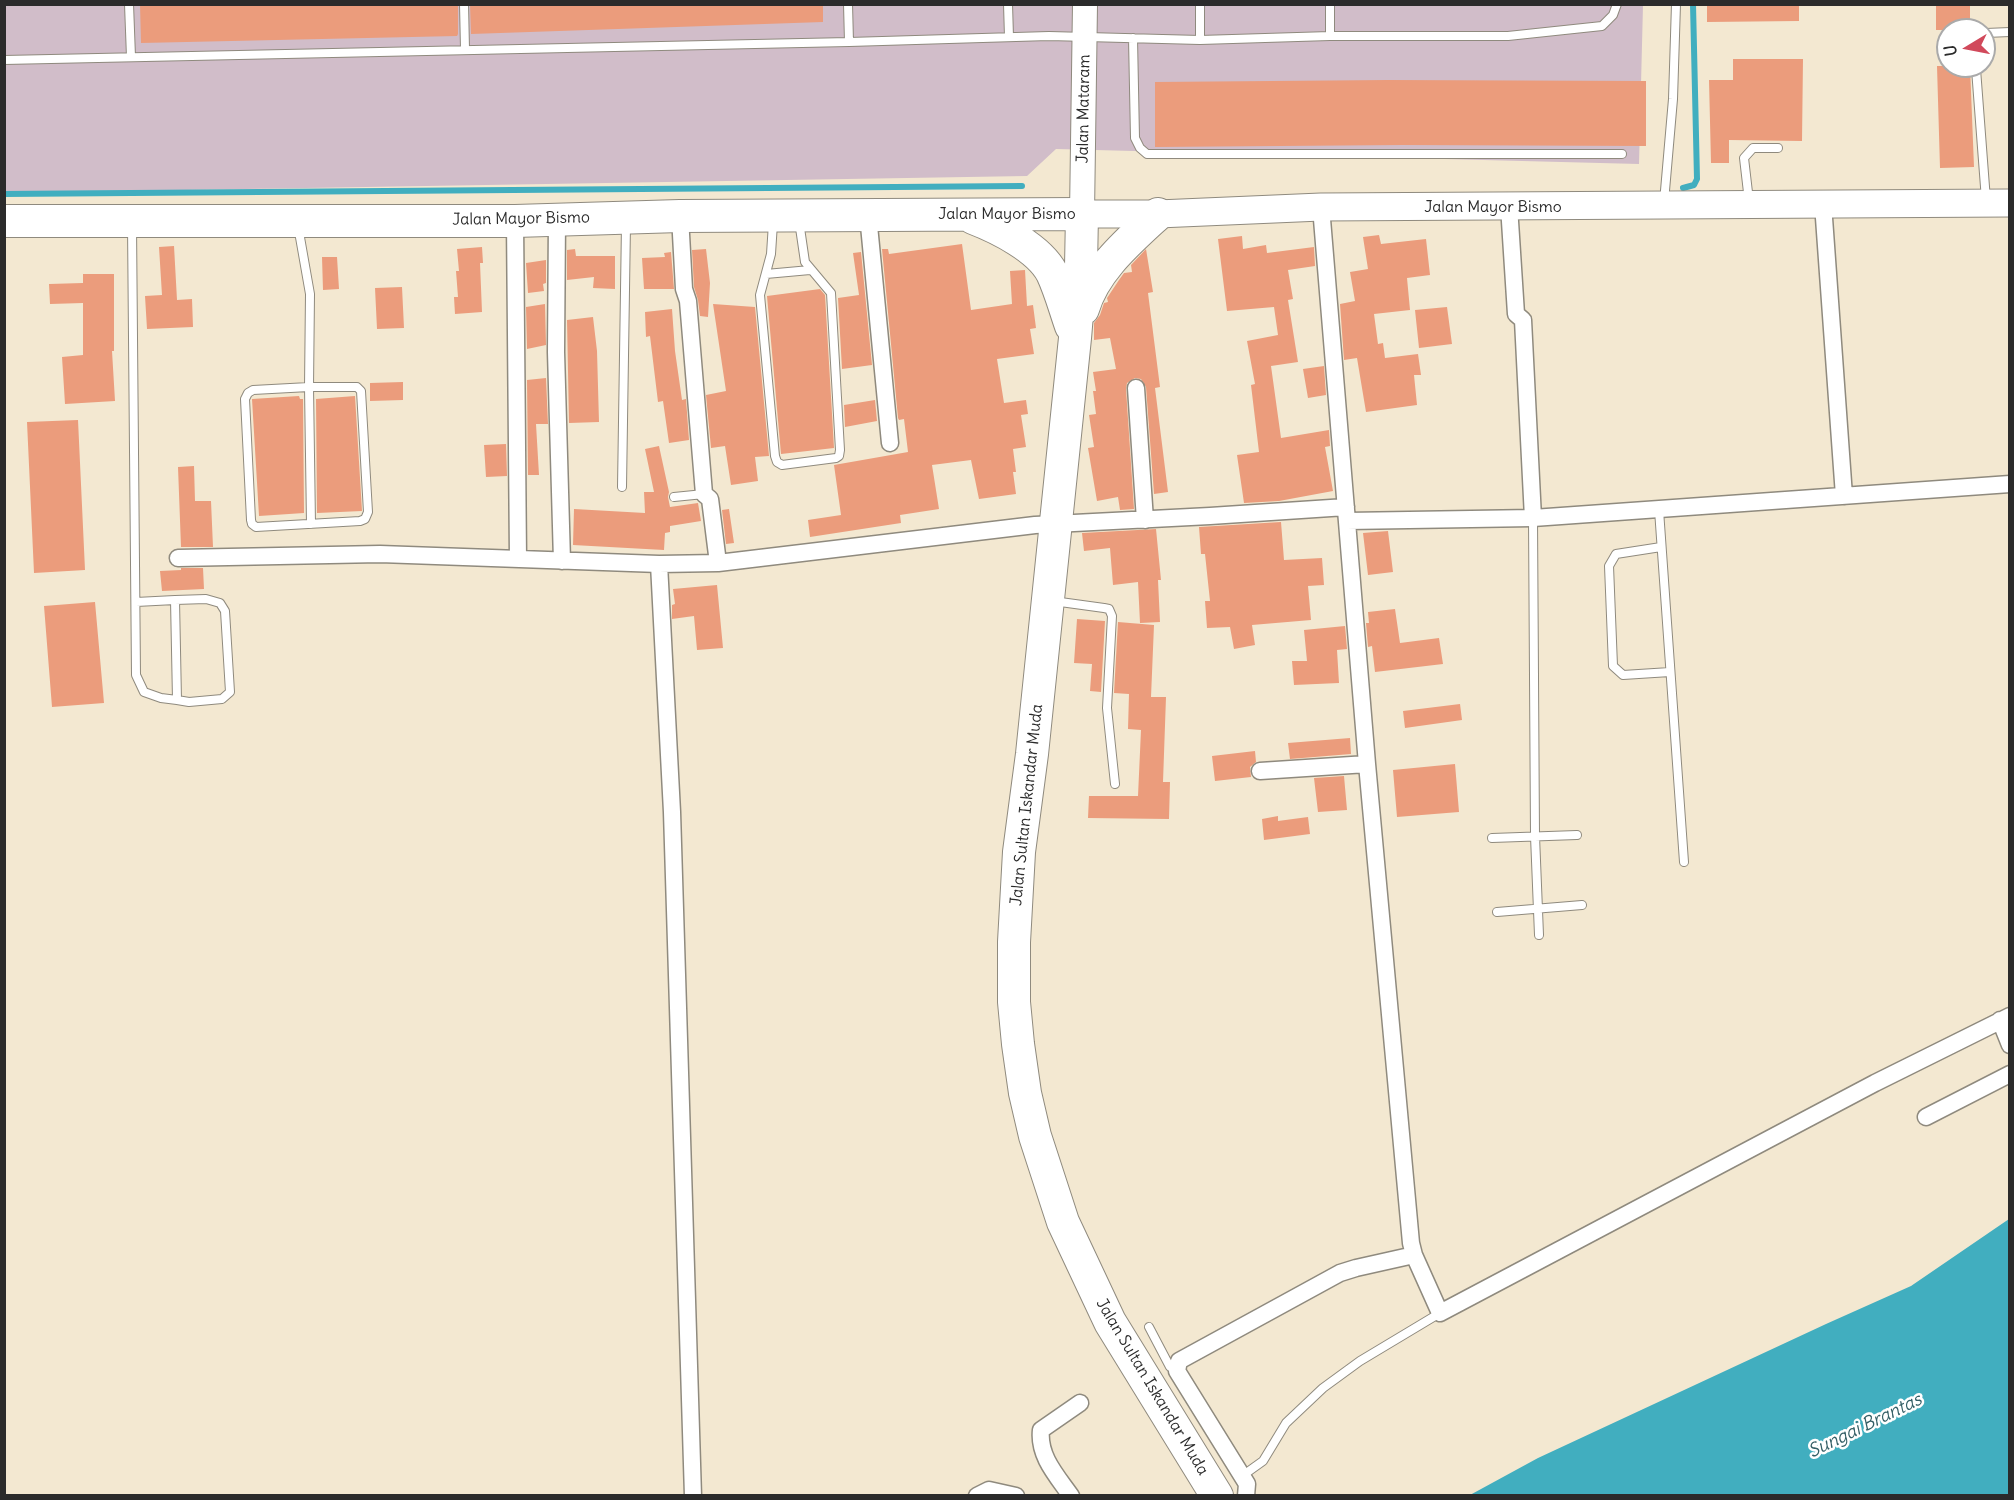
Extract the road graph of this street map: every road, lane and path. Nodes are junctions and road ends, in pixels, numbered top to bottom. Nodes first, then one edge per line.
1 (129, 4) edge
2 (464, 4) edge
3 (848, 4) edge
4 (1008, 4) edge
5 (1085, 4) edge
6 (1200, 4) edge
7 (1330, 4) edge
8 (1617, 4) edge
9 (1676, 4) edge
10 (1085, 36) junction
11 (1330, 36) junction
12 (1009, 37) junction
13 (1133, 38) junction
14 (1200, 40) junction
15 (849, 42) junction
16 (465, 49) junction
17 (130, 57) junction
18 (4, 60) edge
19 (1977, 78) edge
20 (1778, 148) dead end
21 (1622, 154) dead end
22 (1998, 203) edge
23 (1749, 204) junction
24 (1823, 204) junction
25 (1664, 206) junction
26 (1321, 207) junction
27 (1509, 207) junction
28 (965, 214) junction
29 (1082, 214) junction
30 (1158, 214) junction
31 (868, 215) junction
32 (680, 216) junction
33 (786, 216) junction
34 (626, 218) junction
35 (557, 219) junction
36 (297, 220) junction
37 (4, 221) edge
38 (515, 221) junction
39 (132, 222) junction
40 (810, 270) junction
41 (766, 274) junction
42 (1075, 338) junction
43 (309, 387) junction
44 (1136, 388) dead end
45 (890, 443) dead end
46 (2010, 484) edge
47 (622, 487) dead end
48 (704, 494) junction
49 (1844, 496) junction
50 (674, 497) dead end
51 (1659, 510) junction
52 (1346, 514) junction
53 (1533, 518) junction
54 (1145, 520) junction
55 (311, 524) junction
56 (1054, 525) junction
57 (1661, 547) junction
58 (178, 558) dead end
59 (518, 560) junction
60 (562, 561) junction
61 (718, 563) junction
62 (659, 564) junction
63 (175, 600) junction
64 (1047, 600) junction
65 (136, 602) junction
66 (1670, 672) junction
67 (177, 700) junction
68 (1367, 764) junction
69 (1260, 771) dead end
70 (1115, 784) dead end
71 (1577, 835) dead end
72 (1492, 837) dead end
73 (1535, 837) junction
74 (1684, 862) dead end
75 (1582, 905) dead end
76 (1538, 908) junction
77 (1497, 912) dead end
78 (1539, 936) dead end
79 (2005, 1018) edge
80 (2010, 1045) edge
81 (2010, 1074) edge
82 (1926, 1116) dead end
83 (1414, 1255) junction
84 (1440, 1313) junction
85 (1149, 1327) dead end
86 (1177, 1366) junction
87 (1080, 1403) dead end
88 (1242, 1476) junction
89 (693, 1496) edge
90 (977, 1496) edge
91 (1016, 1496) edge
92 (1071, 1496) edge
93 (1217, 1496) edge
94 (1246, 1496) edge

1 - 17 lane
2 - 16 lane
3 - 15 lane
4 - 12 lane
5 - 10 main road, Jalan Mataram
6 - 14 lane
7 - 11 lane
8 - 11 lane
9 - 25 lane
10 - 12 lane
10 - 13 lane
10 - 29 main road, Jalan Mataram
11 - 14 lane
12 - 15 lane
13 - 14 lane
13 - 21 lane
15 - 16 lane
16 - 17 lane
17 - 18 lane
19 - 22 lane
20 - 23 lane
22 - 24 main road, Jalan Mayor Bismo
23 - 24 main road, Jalan Mayor Bismo
23 - 25 main road, Jalan Mayor Bismo
24 - 49 street
25 - 27 main road, Jalan Mayor Bismo
26 - 27 main road, Jalan Mayor Bismo
26 - 30 main road, Jalan Mayor Bismo
26 - 52 street
27 - 53 street
28 - 29 highway, Jalan Mayor Bismo
28 - 31 highway, Jalan Mayor Bismo
28 - 42 highway
29 - 30 main road, Jalan Mayor Bismo
29 - 42 highway, Jalan Sultan Iskandar Muda
30 - 42 highway
31 - 33 highway, Jalan Mayor Bismo
31 - 45 street
32 - 33 highway, Jalan Mayor Bismo
32 - 34 highway, Jalan Mayor Bismo
32 - 48 street
33 - 40 lane
33 - 41 lane
34 - 35 highway, Jalan Mayor Bismo
34 - 47 lane
35 - 38 highway, Jalan Mayor Bismo
35 - 60 street
36 - 38 highway, Jalan Mayor Bismo
36 - 39 highway, Jalan Mayor Bismo
36 - 43 lane
37 - 39 highway, Jalan Mayor Bismo
38 - 59 street
39 - 65 lane
40 - 41 lane
40 - 41 lane
42 - 56 highway, Jalan Sultan Iskandar Muda
43 - 55 lane
43 - 55 lane
43 - 55 lane
44 - 54 street
46 - 49 street
48 - 50 lane
48 - 61 street
49 - 51 street
51 - 53 street
51 - 57 lane
52 - 53 street
52 - 54 street
52 - 68 street
53 - 73 lane
54 - 56 street
56 - 61 street
56 - 64 highway, Jalan Sultan Iskandar Muda
57 - 66 lane
57 - 66 lane
58 - 59 street
59 - 60 street
60 - 62 street
61 - 62 street
62 - 89 street
63 - 65 lane
63 - 67 lane
63 - 67 lane
64 - 70 lane
64 - 93 highway, Jalan Sultan Iskandar Muda
65 - 67 lane
66 - 74 lane
68 - 69 street
68 - 83 street
71 - 73 lane
72 - 73 lane
73 - 76 lane
75 - 76 lane
76 - 77 lane
76 - 78 lane
79 - 80 street
79 - 84 street
81 - 82 street
83 - 84 street
83 - 86 street
84 - 88 lane
85 - 86 lane
86 - 88 street
87 - 92 street
88 - 94 street
90 - 91 street

